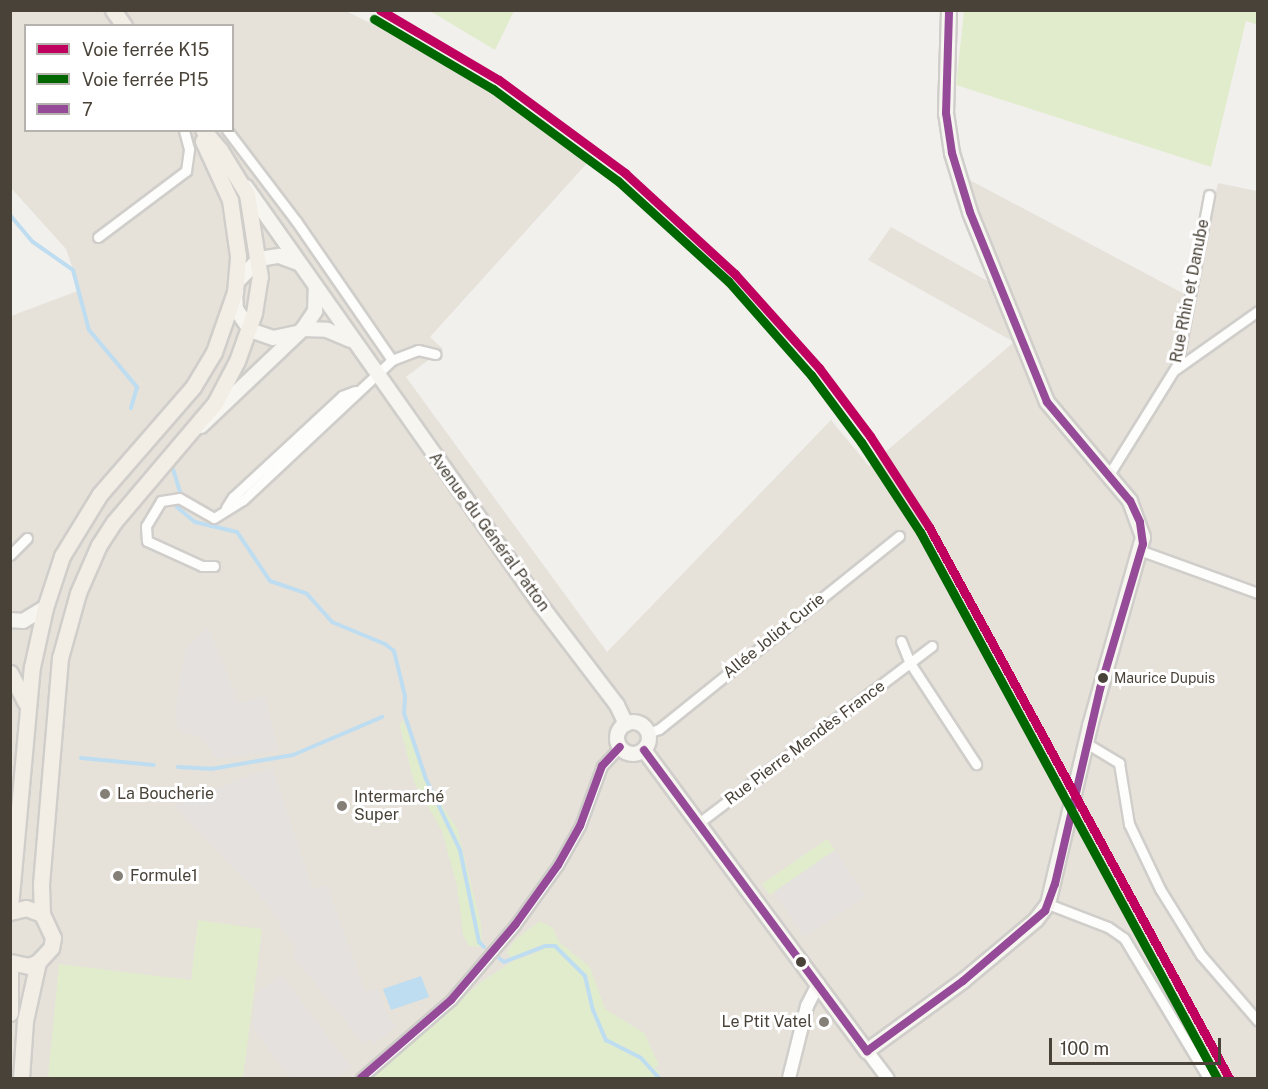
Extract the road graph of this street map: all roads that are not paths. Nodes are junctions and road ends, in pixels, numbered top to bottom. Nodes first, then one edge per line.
1 (113, 10) edge
2 (949, 10) edge
3 (123, 24) edge
4 (185, 132) edge
5 (198, 132) edge
6 (204, 132) edge
7 (229, 132) edge
8 (244, 185) junction
9 (1209, 195) dead end
10 (98, 237) dead end
11 (259, 259) junction
12 (300, 263) junction
13 (314, 282) junction
14 (236, 287) junction
15 (1257, 311) edge
16 (250, 330) junction
17 (300, 331) junction
18 (351, 340) junction
19 (436, 354) dead end
20 (392, 360) junction
21 (1174, 371) junction
22 (376, 374) junction
23 (184, 442) junction
24 (1108, 476) junction
25 (899, 536) dead end
26 (27, 538) dead end
27 (1142, 551) junction
28 (10, 555) edge
29 (214, 566) dead end
30 (1257, 593) edge
31 (45, 608) junction
32 (10, 620) edge
33 (901, 641) dead end
34 (933, 646) dead end
35 (910, 663) junction
36 (10, 673) edge
37 (26, 702) junction
38 (626, 724) junction
39 (648, 733) junction
40 (1086, 743) junction
41 (620, 747) junction
42 (644, 750) junction
43 (976, 764) dead end
44 (700, 822) junction
45 (1048, 904) junction
46 (10, 907) edge
47 (10, 912) edge
48 (42, 914) junction
49 (10, 962) edge
50 (38, 962) junction
51 (10, 973) edge
52 (818, 984) junction
53 (10, 1013) edge
54 (1257, 1021) edge
55 (867, 1051) junction
56 (21, 1078) edge
57 (361, 1078) edge
58 (789, 1078) edge
59 (887, 1078) edge
60 (1208, 1078) edge

1 - 3 main road
2 - 24 main road
4 - 10 street
5 - 14 main road
6 - 8 main road
7 - 20 street
8 - 11 main road
8 - 12 main road, Avenue du Général Patton
9 - 21 street, Rue Rhin et Danube
11 - 12 main road
11 - 14 main road
11 - 16 main road
12 - 13 main road, Avenue du Général Patton
13 - 17 main road
13 - 18 main road, Avenue du Général Patton
14 - 16 main road
14 - 31 main road
15 - 21 street
16 - 17 main road
16 - 23 main road
17 - 18 main road
17 - 23 main road
18 - 22 main road, Avenue du Général Patton
19 - 20 street
20 - 22 street
21 - 24 street, Rue Rhin et Danube
22 - 29 street
22 - 38 main road, Avenue du Général Patton
23 - 48 main road
24 - 27 main road
25 - 39 street, Allée Joliot Curie
26 - 28 street
27 - 30 street
27 - 40 main road
31 - 32 main road
31 - 37 main road
33 - 35 street
34 - 35 street, Rue Pierre Mendès France
35 - 43 street
35 - 44 street, Rue Pierre Mendès France
36 - 37 main road
37 - 46 main road
38 - 39 main road
38 - 41 main road
39 - 42 main road
40 - 45 main road
40 - 54 street
41 - 42 main road
41 - 57 street
42 - 44 main road
44 - 52 main road
45 - 55 main road
45 - 60 street
47 - 48 main road
48 - 50 main road
49 - 50 main road
50 - 56 main road
51 - 53 main road
52 - 55 main road
52 - 58 street
55 - 59 street

